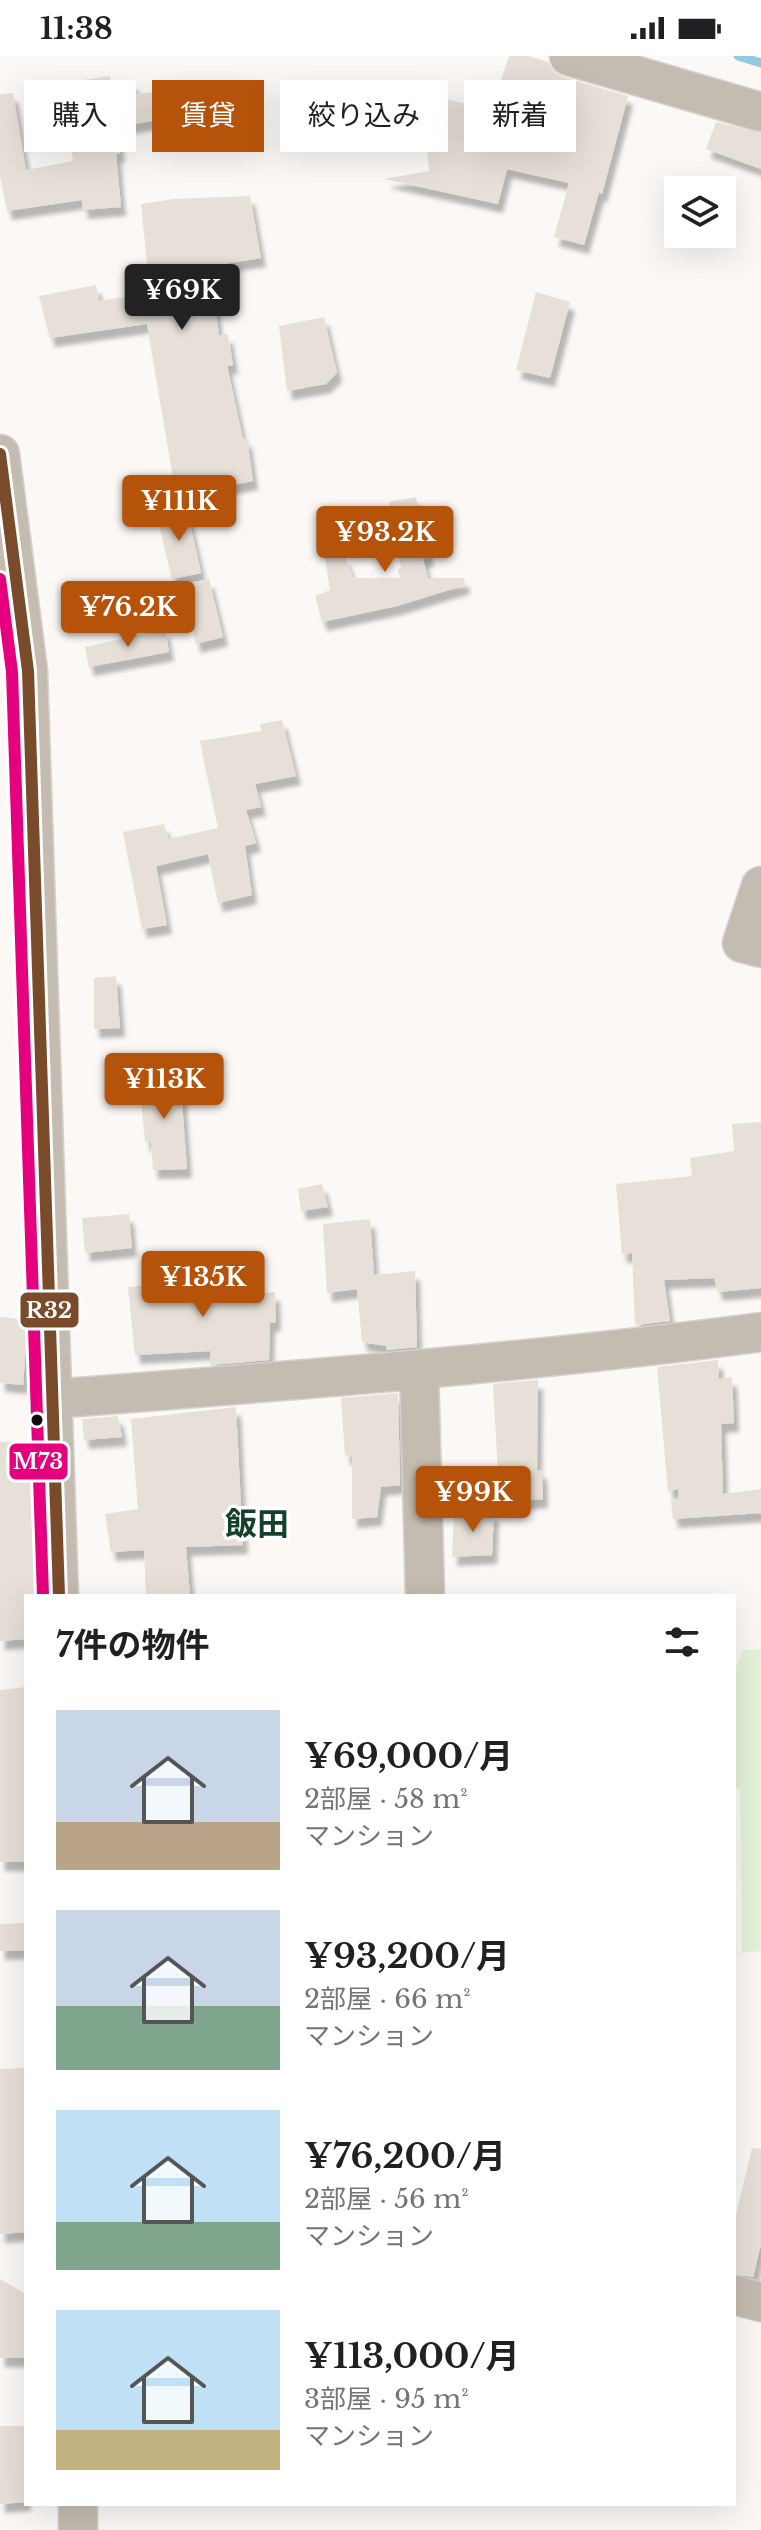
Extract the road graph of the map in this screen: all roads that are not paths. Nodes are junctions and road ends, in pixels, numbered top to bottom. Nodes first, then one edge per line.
1 (569, 56) edge
2 (761, 112) edge
3 (0, 454) edge
4 (761, 886) edge
5 (761, 948) edge
6 (761, 1332) edge
7 (419, 1369) junction
8 (52, 1399) junction
9 (59, 1594) edge
10 (425, 1594) edge
11 (736, 2296) edge
12 (761, 2302) edge
13 (78, 2506) edge
14 (78, 2530) edge

1 - 2 street
3 - 8 street
4 - 5 street
6 - 7 street
7 - 8 street
7 - 10 street
8 - 9 street
11 - 12 street
13 - 14 street

